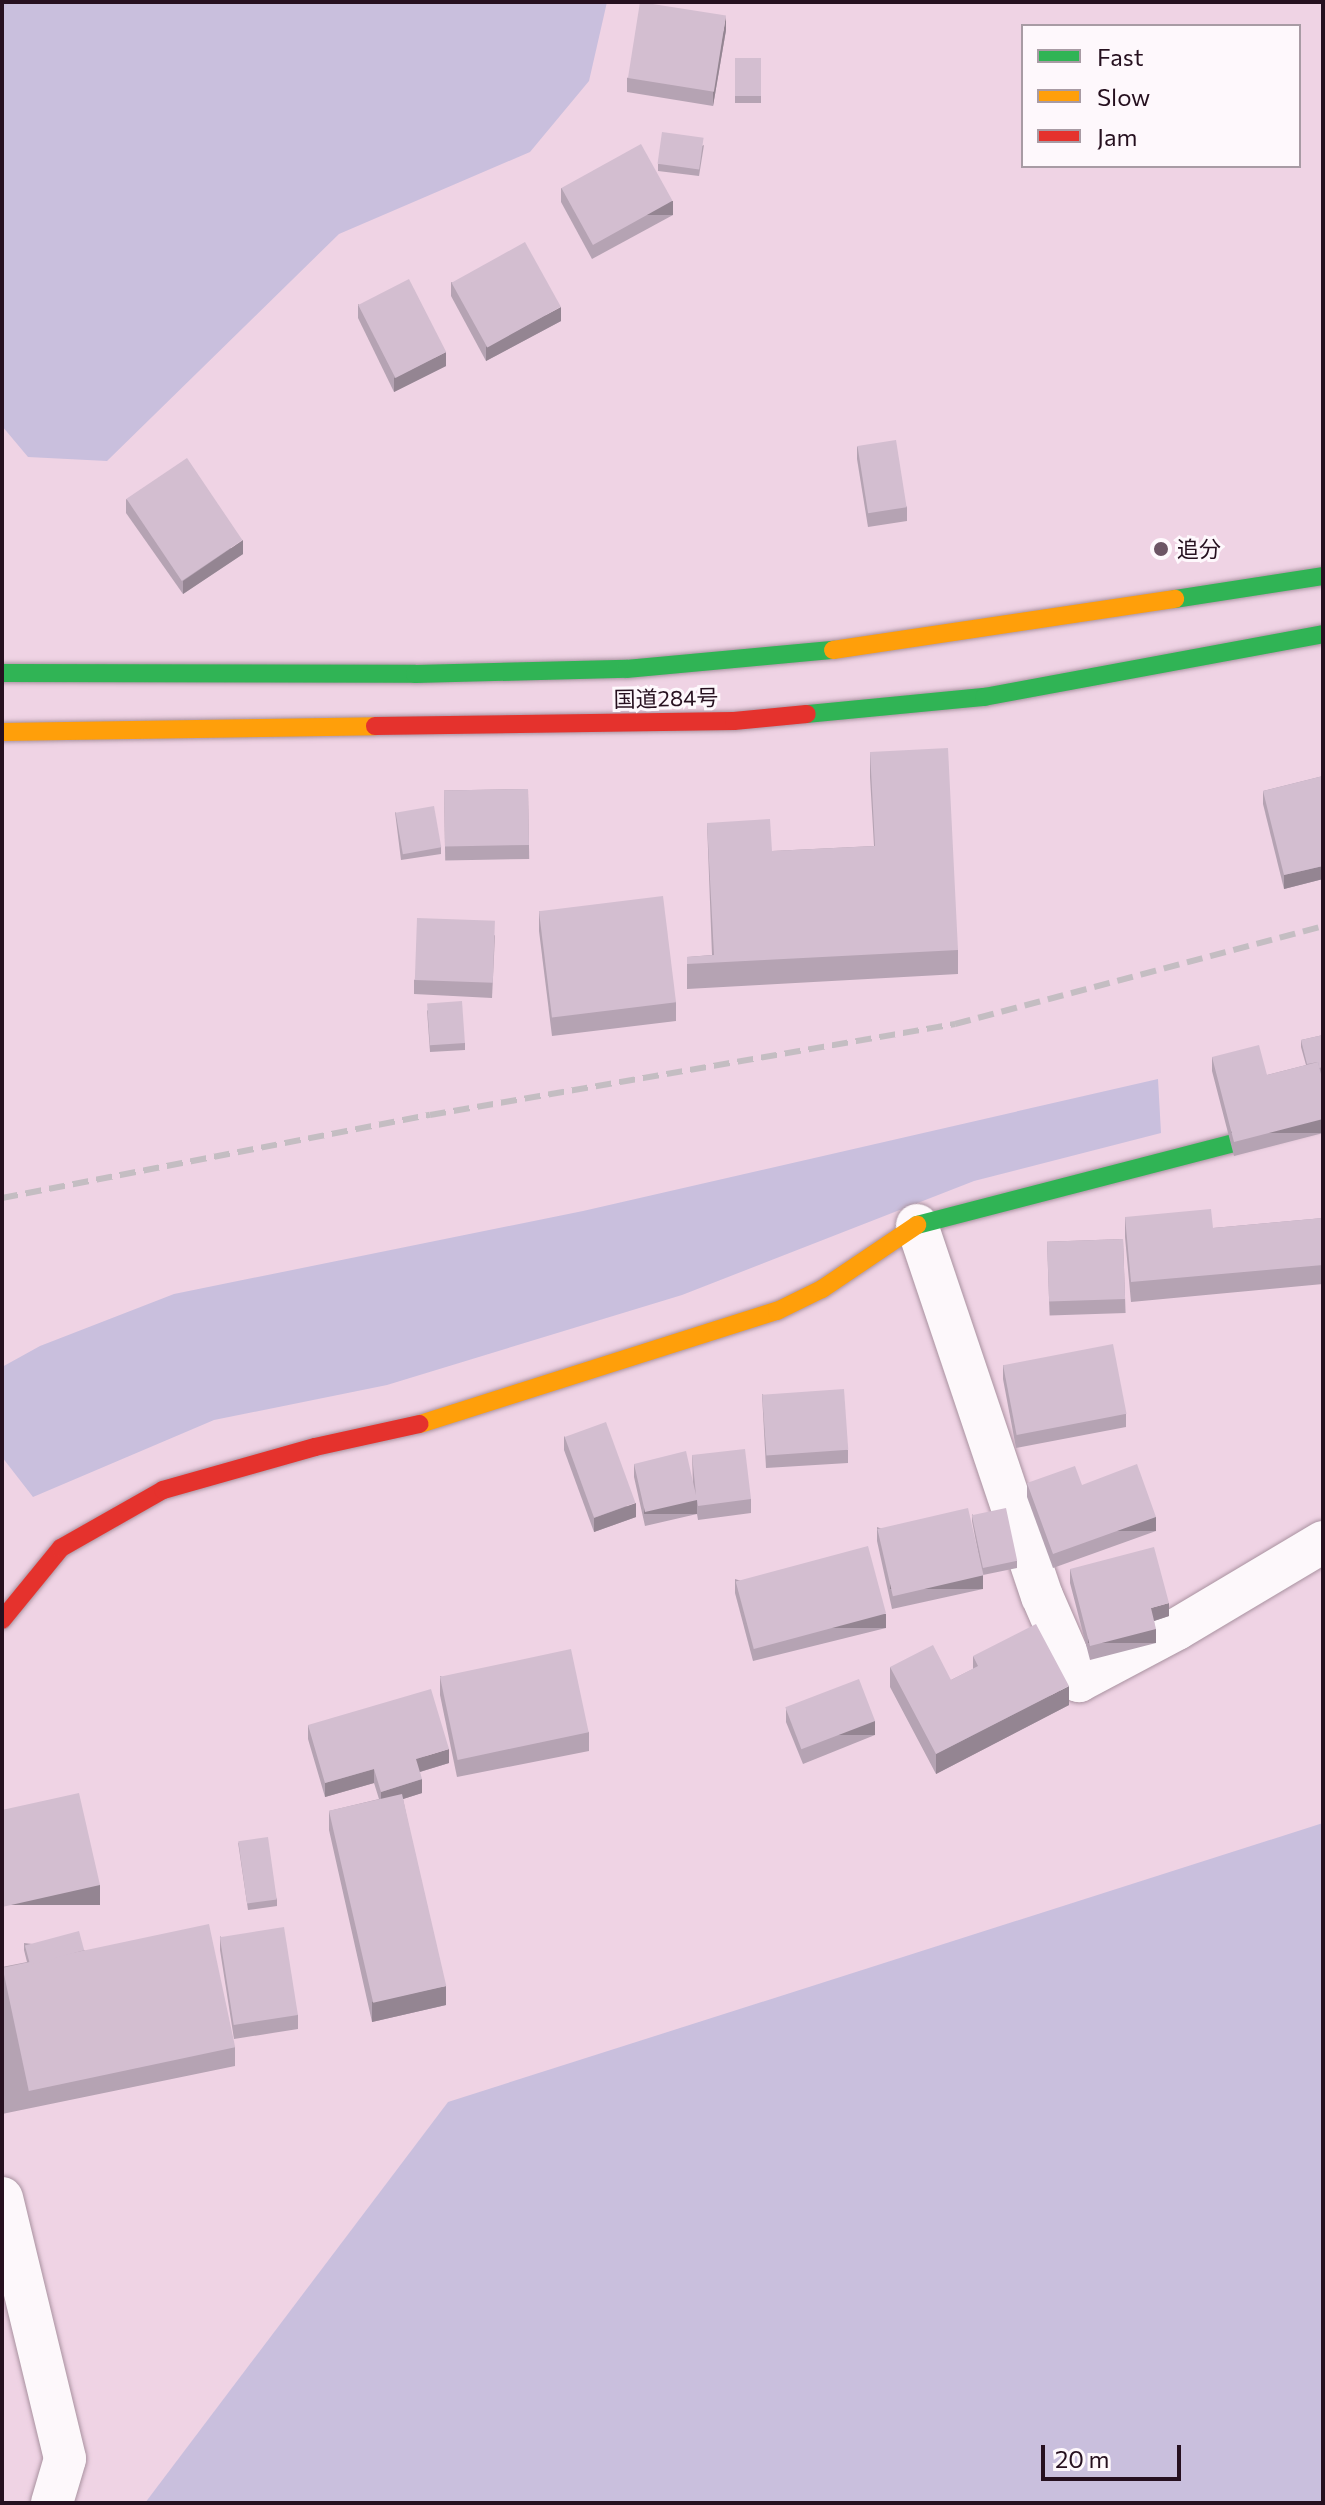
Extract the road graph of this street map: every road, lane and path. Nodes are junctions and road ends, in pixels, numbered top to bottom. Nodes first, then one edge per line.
1 (1323, 576) edge
2 (1323, 634) edge
3 (2, 673) edge
4 (2, 732) edge
5 (1323, 1120) edge
6 (917, 1225) junction
7 (1323, 1542) edge
8 (2, 1620) edge
9 (2, 2198) edge
10 (52, 2503) edge

1 - 3 main road, 国道284号
2 - 4 main road, 国道284号
5 - 6 main road
6 - 7 street
6 - 8 main road
9 - 10 street

